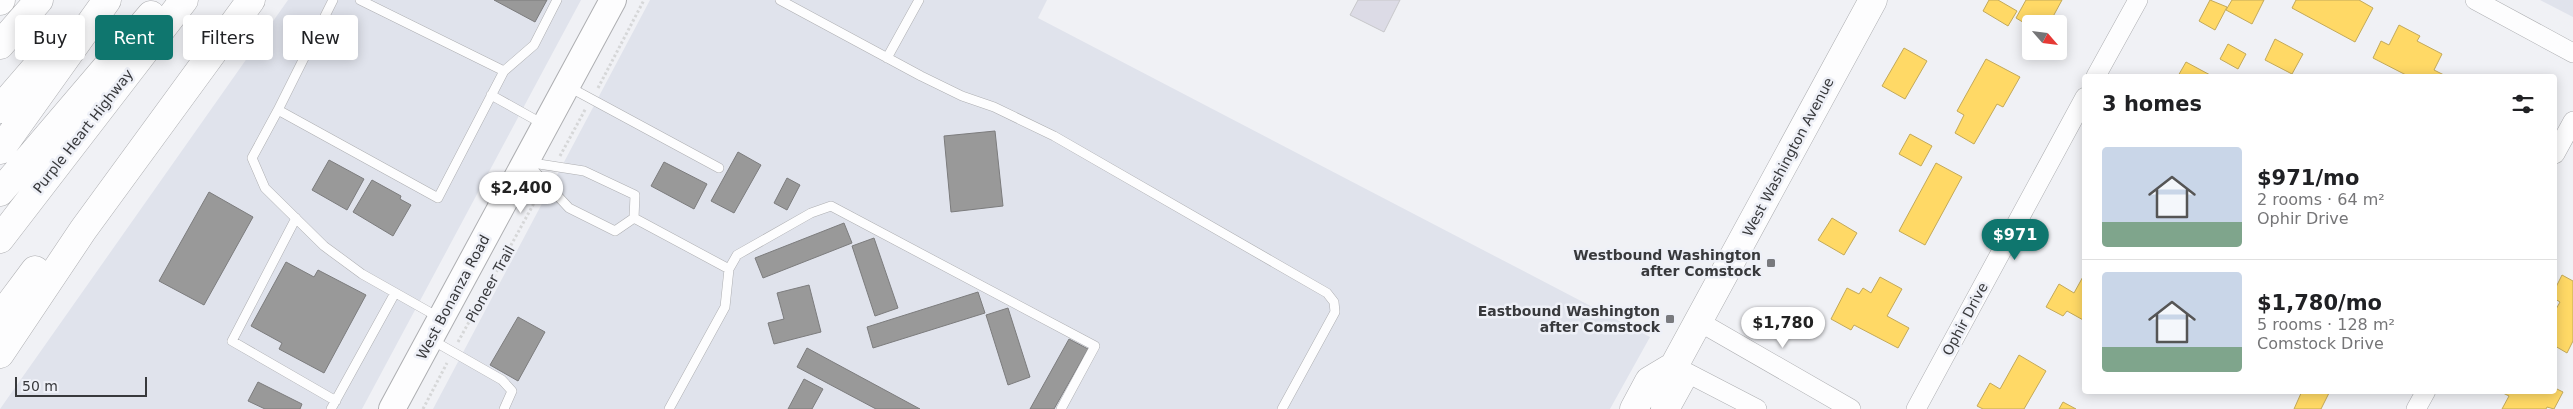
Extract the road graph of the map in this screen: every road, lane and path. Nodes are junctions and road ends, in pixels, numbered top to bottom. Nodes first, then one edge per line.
1 (40, 0) edge
2 (94, 0) edge
3 (106, 0) edge
4 (164, 0) edge
5 (184, 0) edge
6 (243, 0) edge
7 (251, 0) edge
8 (333, 0) edge
9 (360, 0) edge
10 (557, 0) edge
11 (613, 0) edge
12 (644, 0) edge
13 (780, 0) edge
14 (919, 0) edge
15 (1873, 0) edge
16 (2138, 0) edge
17 (2475, 0) edge
18 (0, 45) edge
19 (2573, 53) edge
20 (887, 58) junction
21 (504, 71) junction
22 (2097, 74) edge
23 (566, 86) junction
24 (491, 96) junction
25 (591, 100) junction
26 (2082, 103) edge
27 (0, 109) edge
28 (278, 110) junction
29 (2573, 121) edge
30 (546, 125) junction
31 (0, 150) edge
32 (2557, 150) edge
33 (526, 162) junction
34 (555, 166) junction
35 (719, 168) dead end
36 (546, 183) junction
37 (0, 192) edge
38 (296, 218) junction
39 (634, 218) junction
40 (0, 238) edge
41 (729, 269) junction
42 (395, 293) junction
43 (0, 317) edge
44 (1698, 321) junction
45 (435, 329) junction
46 (453, 352) junction
47 (0, 354) edge
48 (1674, 366) junction
49 (2424, 394) edge
50 (334, 405) edge
51 (392, 409) edge
52 (422, 409) edge
53 (504, 409) edge
54 (669, 409) edge
55 (1061, 409) edge
56 (1282, 409) edge
57 (1634, 409) edge
58 (1665, 409) edge
59 (1757, 409) edge
60 (1851, 409) edge
61 (1916, 409) edge
62 (2416, 409) edge

1 - 18 main road
2 - 27 main road
3 - 31 main road
4 - 37 main road
5 - 40 main road, Purple Heart Highway
6 - 43 main road
7 - 47 main road
8 - 28 lane
9 - 21 lane
10 - 21 lane
11 - 23 main road, West Bonanza Road
12 - 25 path
13 - 20 lane
14 - 20 lane
15 - 44 main road, West Washington Avenue
16 - 22 street
17 - 19 street
20 - 56 lane
21 - 24 lane
23 - 25 lane
23 - 30 main road, West Bonanza Road
24 - 28 lane
24 - 30 lane
25 - 34 path
25 - 35 lane
26 - 61 street, Ophir Drive
28 - 38 lane
29 - 32 street
30 - 33 main road, West Bonanza Road
33 - 34 lane
33 - 36 lane
33 - 45 main road, West Bonanza Road
34 - 39 lane
36 - 39 lane
36 - 46 path, Pioneer Trail
38 - 42 lane
38 - 50 lane
39 - 41 lane
41 - 54 lane
41 - 55 lane
42 - 45 lane
42 - 50 lane
44 - 48 main road, West Washington Avenue
44 - 60 street
45 - 46 lane
45 - 51 main road, West Bonanza Road
46 - 52 path, Pioneer Trail
46 - 53 lane
48 - 57 main road
48 - 58 main road
48 - 59 street
49 - 62 street

